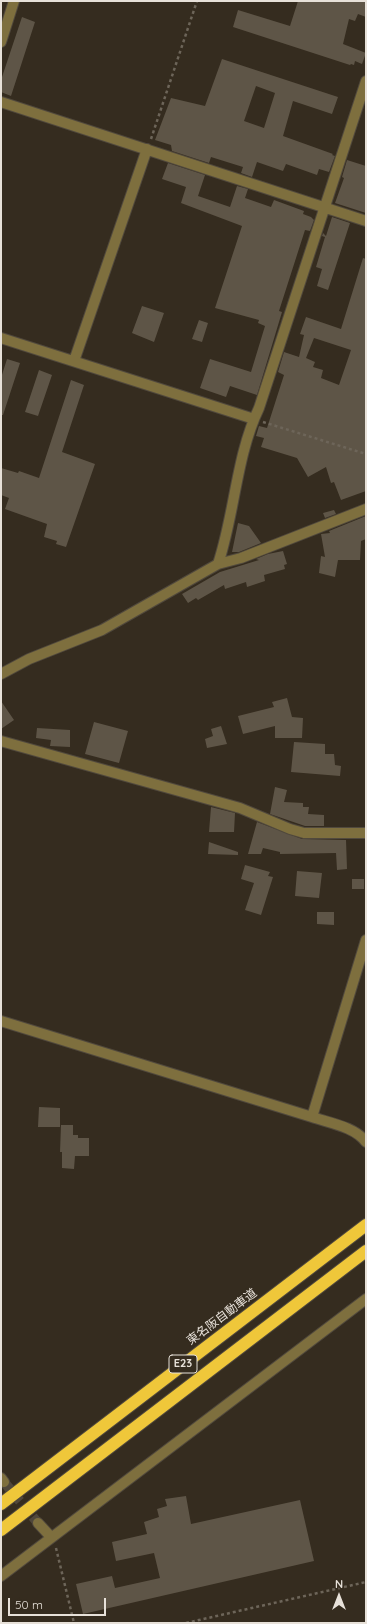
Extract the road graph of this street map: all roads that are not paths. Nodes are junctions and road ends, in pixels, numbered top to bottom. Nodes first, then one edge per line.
1 (14, 1) edge
2 (1, 42) edge
3 (366, 81) edge
4 (1, 102) edge
5 (147, 149) junction
6 (324, 208) junction
7 (366, 221) edge
8 (1, 338) edge
9 (74, 361) junction
10 (254, 419) junction
11 (366, 509) edge
12 (218, 564) junction
13 (1, 674) edge
14 (1, 740) edge
15 (366, 833) edge
16 (366, 940) edge
17 (1, 1021) edge
18 (312, 1117) junction
19 (366, 1142) edge
20 (366, 1225) edge
21 (366, 1251) edge
22 (366, 1300) edge
23 (1, 1504) edge
24 (38, 1523) tunnel mouth
25 (1, 1530) edge
26 (51, 1537) junction
27 (1, 1576) edge

1 - 2 street
3 - 6 street
4 - 5 street
5 - 6 street
5 - 9 street
6 - 7 street
6 - 10 street
8 - 9 street
9 - 10 street
10 - 12 street
11 - 12 street
12 - 13 street
14 - 15 street
16 - 18 street
17 - 18 street
18 - 19 street
20 - 23 highway, 東名阪自動車道 / E23
21 - 25 highway, E23
22 - 26 street
24 - 26 street
26 - 27 street

